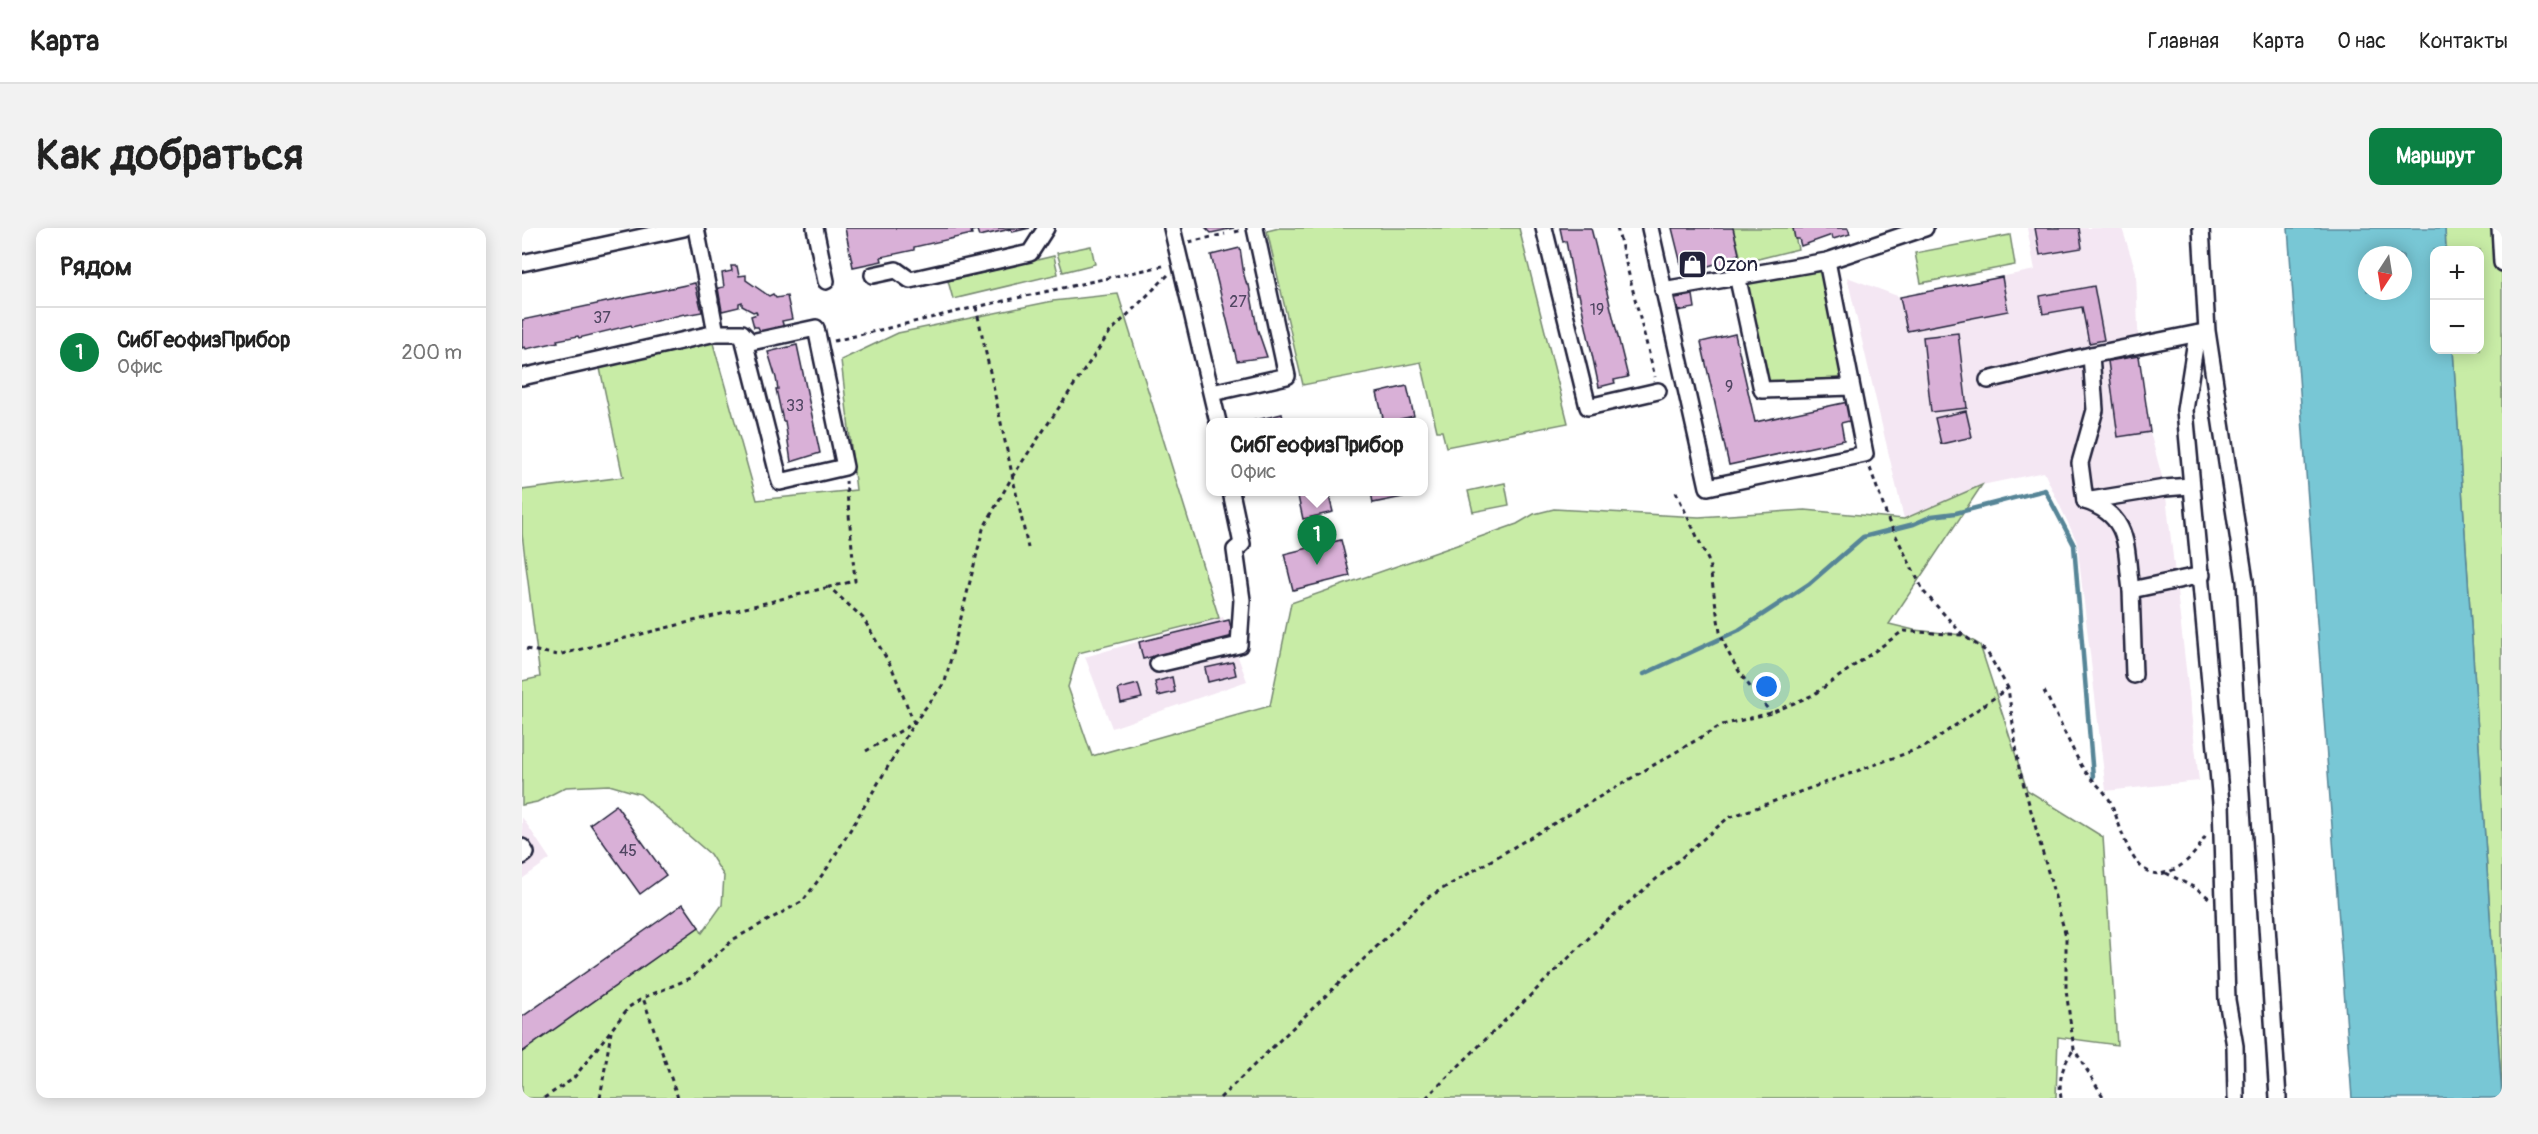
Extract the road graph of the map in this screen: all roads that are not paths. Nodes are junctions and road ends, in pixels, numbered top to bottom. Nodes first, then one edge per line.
1 (684, 228) edge
2 (696, 228) edge
3 (815, 228) edge
4 (1046, 228) edge
5 (1173, 228) edge
6 (1256, 228) edge
7 (1544, 228) edge
8 (1650, 228) edge
9 (1925, 228) edge
10 (2201, 228) edge
11 (2500, 228) edge
12 (1827, 261) junction
13 (522, 263) edge
14 (2502, 263) edge
15 (873, 275) dead end
16 (1737, 275) junction
17 (826, 281) dead end
18 (1663, 290) junction
19 (2202, 332) junction
20 (716, 333) junction
21 (742, 333) junction
22 (2091, 356) junction
23 (522, 377) edge
24 (1988, 380) dead end
25 (1851, 387) junction
26 (1658, 391) road end
27 (1212, 393) junction
28 (1217, 418) edge
29 (2190, 486) junction
30 (1232, 496) edge
31 (2085, 501) junction
32 (2202, 575) junction
33 (2131, 590) junction
34 (1158, 664) dead end
35 (2134, 675) dead end
36 (522, 847) edge
37 (522, 856) edge
38 (2236, 1098) edge
39 (2278, 1098) edge

1 - 13 street
2 - 20 street
3 - 17 street
4 - 15 street
5 - 27 street
6 - 27 street
7 - 26 street
8 - 18 street
9 - 12 street
10 - 19 street
11 - 14 street
12 - 16 street
12 - 25 street
16 - 18 street
16 - 25 street
18 - 25 street
19 - 22 street
19 - 29 street
19 - 39 street
20 - 21 street
20 - 23 street
21 - 21 street
22 - 24 street
22 - 31 street
27 - 28 street
29 - 31 street
29 - 32 street
30 - 34 street
31 - 33 street
32 - 33 street
32 - 38 street
33 - 35 street
36 - 37 street

